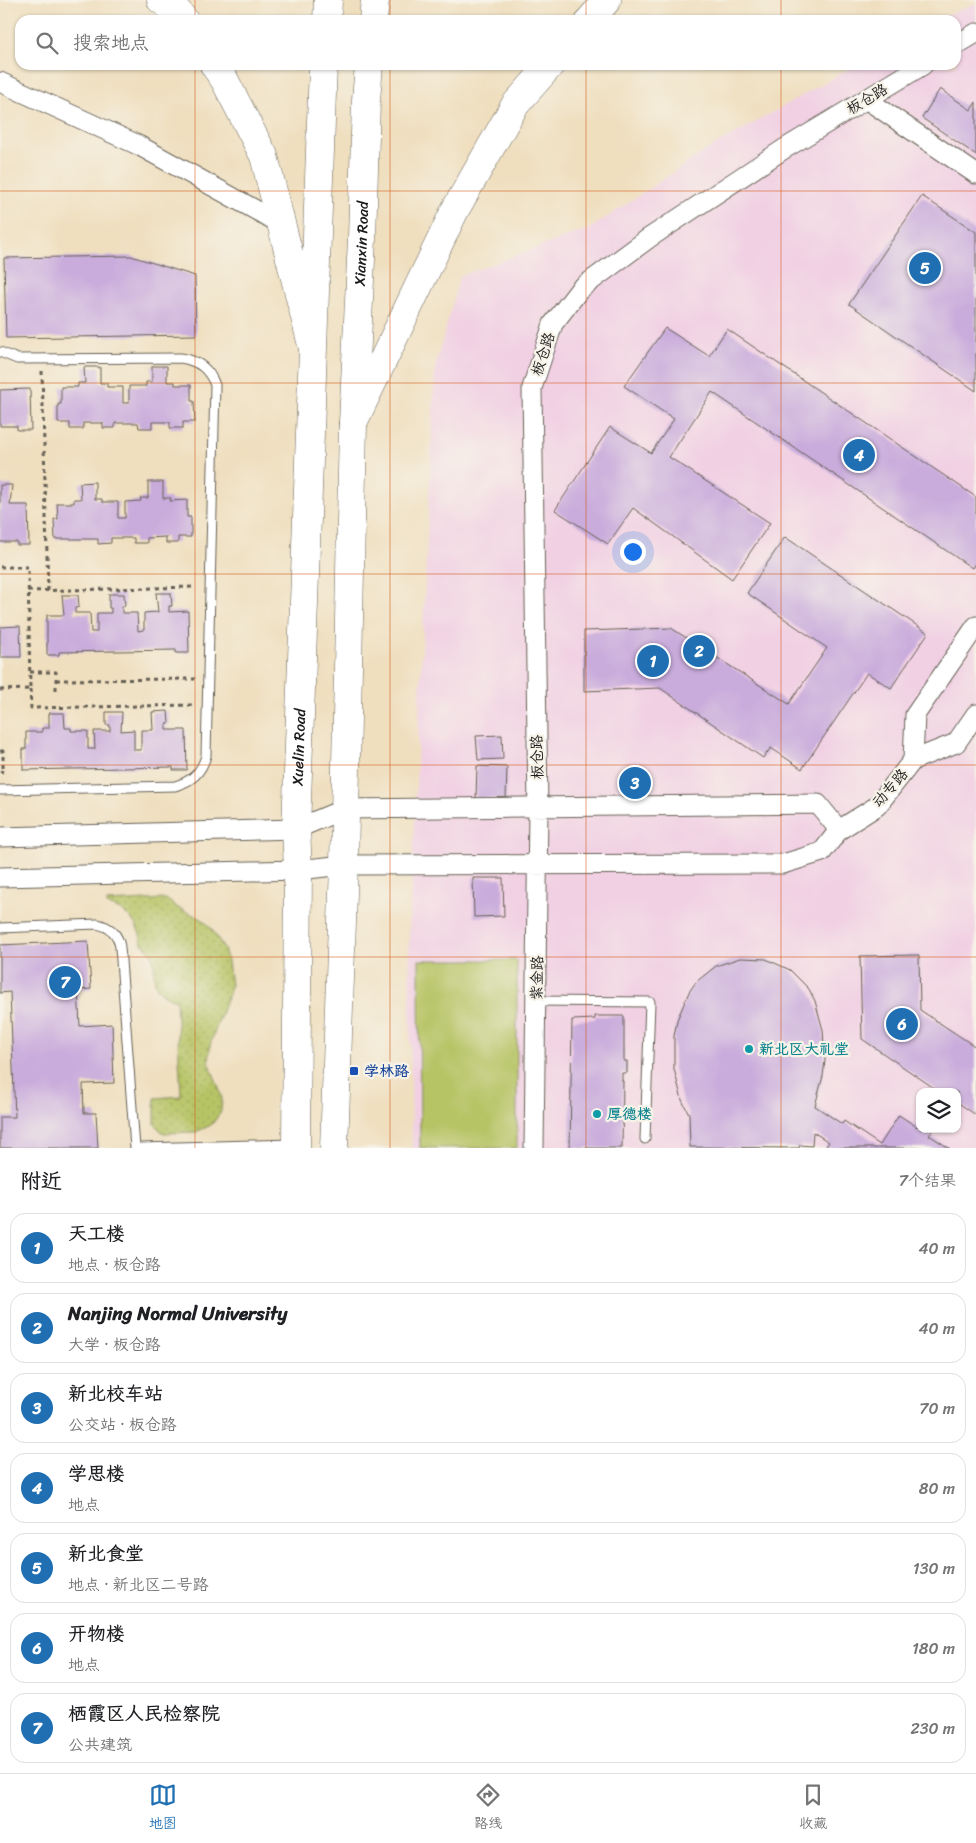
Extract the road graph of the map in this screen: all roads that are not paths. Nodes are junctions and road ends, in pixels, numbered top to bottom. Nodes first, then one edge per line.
1 (161, 0) edge
2 (328, 0) edge
3 (375, 0) edge
4 (607, 0) edge
5 (180, 15) edge
6 (327, 15) edge
7 (374, 15) edge
8 (594, 15) edge
9 (976, 33) edge
10 (961, 42) edge
11 (323, 70) edge
12 (369, 70) edge
13 (546, 70) edge
14 (915, 70) edge
15 (219, 72) edge
16 (0, 82) edge
17 (866, 100) junction
18 (976, 174) edge
19 (281, 224) junction
20 (312, 345) junction
21 (0, 352) edge
22 (353, 423) junction
23 (976, 626) edge
24 (976, 714) edge
25 (914, 760) junction
26 (0, 790) edge
27 (538, 808) junction
28 (344, 809) junction
29 (296, 830) junction
30 (839, 830) junction
31 (0, 837) edge
32 (538, 864) junction
33 (344, 865) junction
34 (298, 870) junction
35 (0, 877) edge
36 (0, 928) edge
37 (536, 1001) junction
38 (645, 1139) dead end
39 (296, 1146) edge
40 (135, 1148) edge
41 (141, 1148) edge
42 (334, 1148) edge
43 (534, 1148) edge

1 - 5 main road
2 - 6 main road
3 - 7 main road
4 - 8 main road
9 - 10 street
11 - 20 main road
12 - 22 main road, Xianxin Road
13 - 22 main road
14 - 17 street, 板仓路
15 - 19 main road
16 - 19 street
17 - 18 street
17 - 27 street, 板仓路
19 - 20 main road
20 - 29 main road, Xuelin Road
21 - 26 lane
22 - 28 main road
23 - 25 street
24 - 25 street
25 - 30 street, 动专路
27 - 28 street
27 - 30 street
27 - 32 street, 紫金路
28 - 29 street
28 - 33 main road
29 - 31 street
29 - 34 main road, Xuelin Road
30 - 32 street
32 - 33 street
32 - 37 street, 紫金路
33 - 34 street
33 - 42 main road
34 - 35 street
34 - 39 main road, Xuelin Road
36 - 40 lane
37 - 38 lane
37 - 43 street, 紫金路
39 - 41 lane

